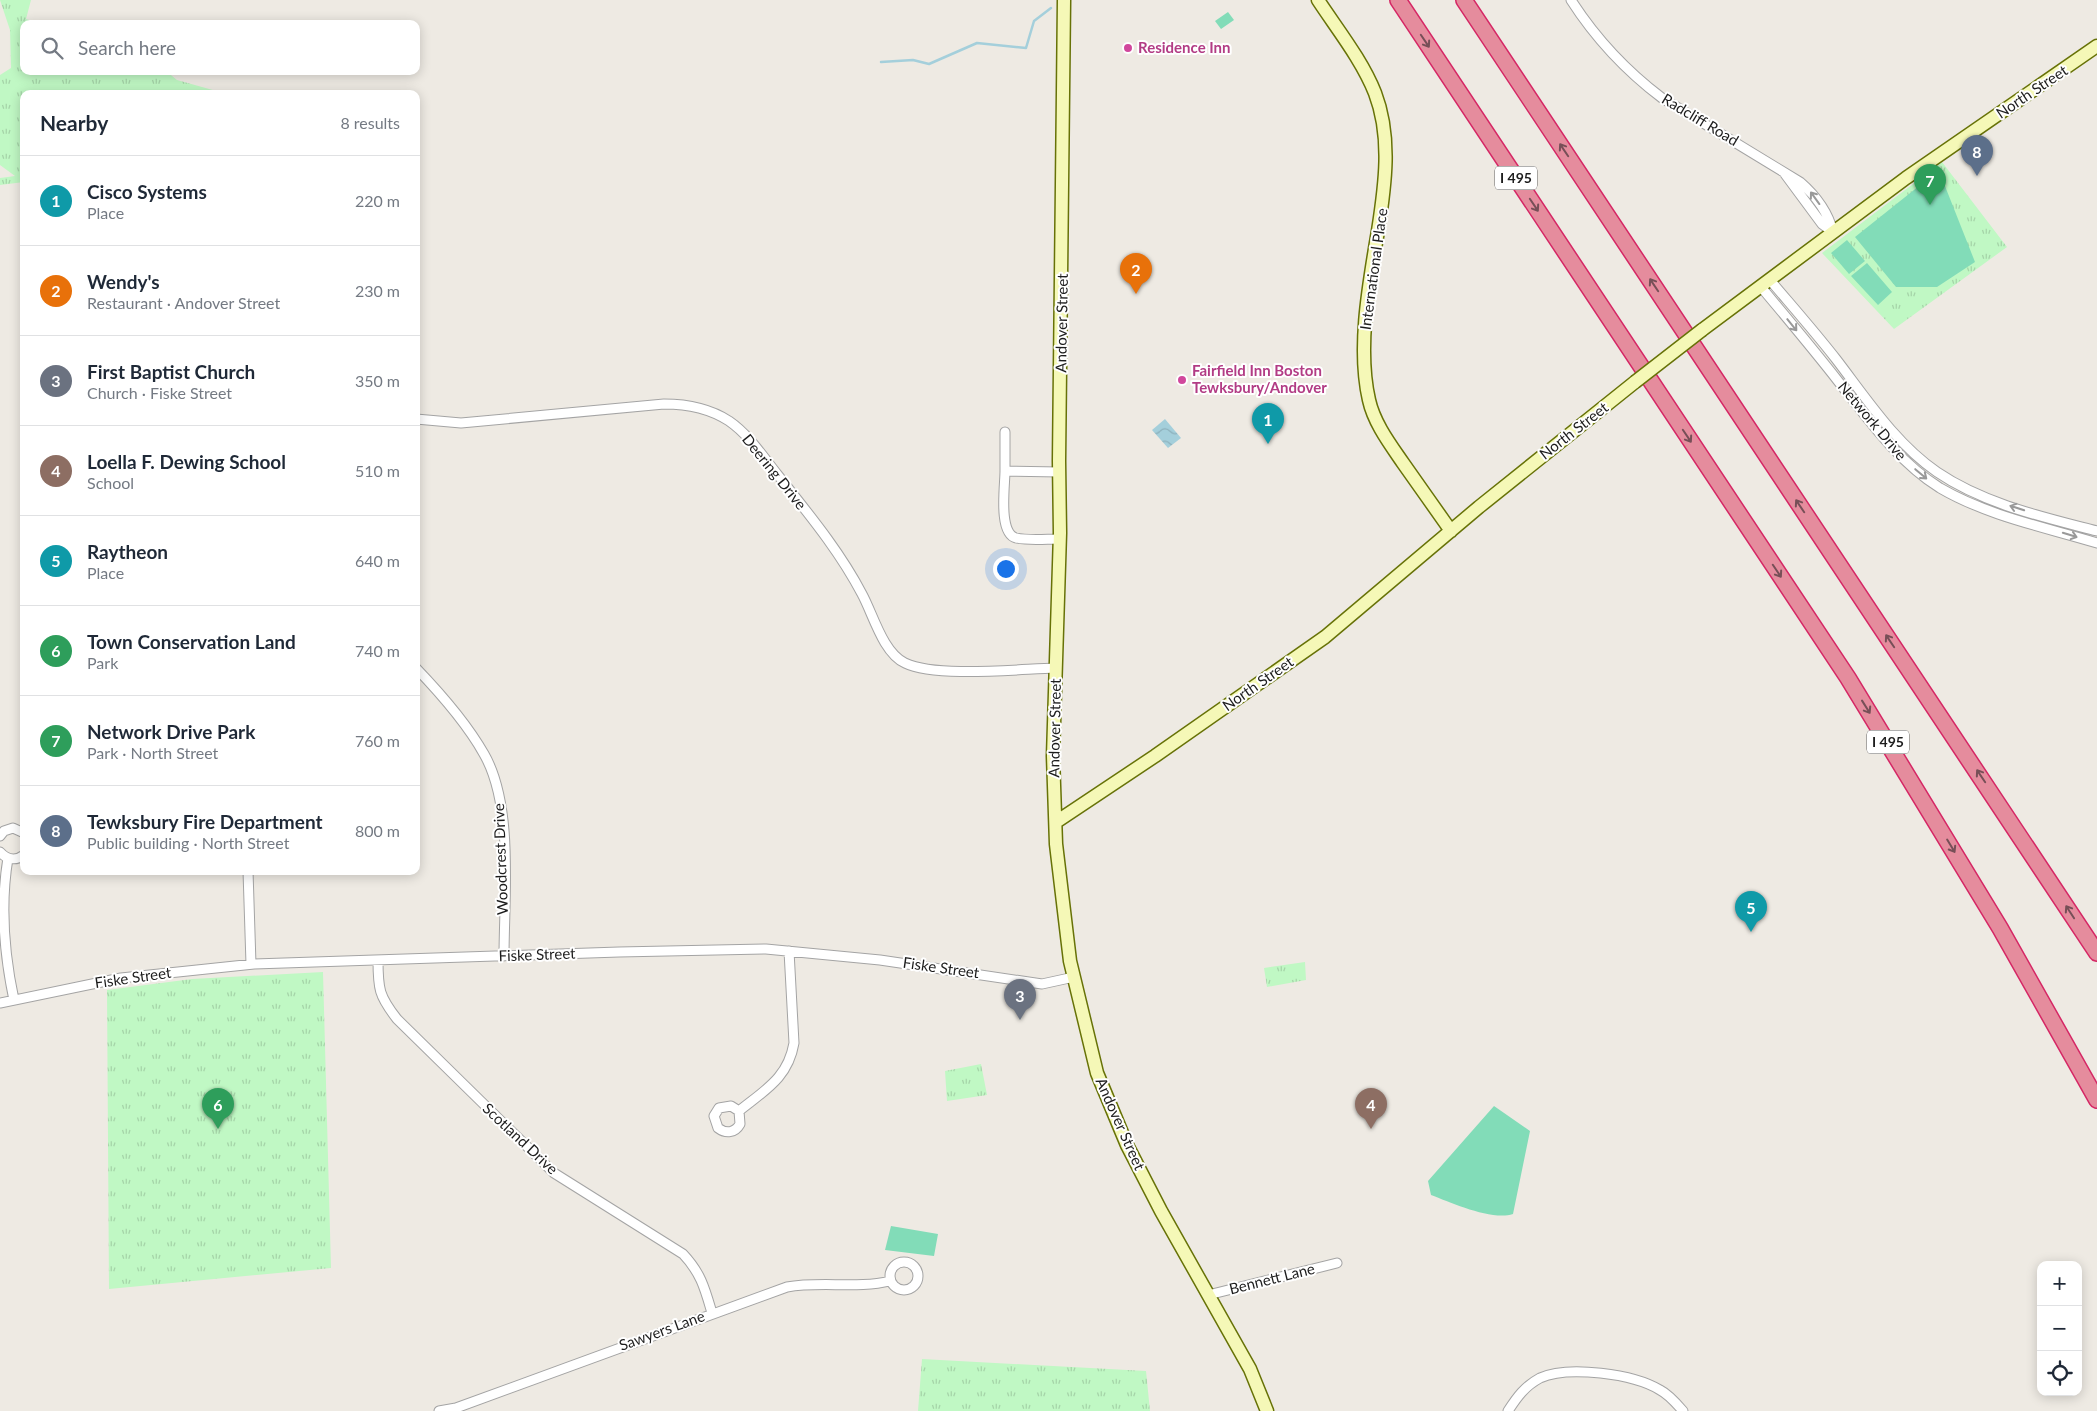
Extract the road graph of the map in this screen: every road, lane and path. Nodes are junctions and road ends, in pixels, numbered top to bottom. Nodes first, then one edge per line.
1 (1064, 0) edge
2 (1318, 0) edge
3 (1398, 0) edge
4 (1464, 0) edge
5 (1469, 0) edge
6 (1571, 0) edge
7 (2097, 46) edge
8 (1500, 53) junction
9 (1833, 232) junction
10 (1765, 283) junction
11 (420, 419) edge
12 (1006, 432) dead end
13 (1005, 471) junction
14 (1059, 472) junction
15 (1451, 531) junction
16 (2097, 532) edge
17 (1060, 539) junction
18 (2097, 543) edge
19 (1055, 668) junction
20 (420, 673) edge
21 (1056, 822) junction
22 (20, 831) edge
23 (0, 836) edge
24 (0, 852) edge
25 (20, 857) edge
26 (8, 858) junction
27 (248, 875) edge
28 (789, 951) junction
29 (2097, 953) edge
30 (504, 956) junction
31 (378, 960) junction
32 (251, 964) junction
33 (1074, 977) junction
34 (14, 1000) junction
35 (0, 1003) edge
36 (2097, 1100) edge
37 (738, 1111) dead end
38 (1337, 1263) dead end
39 (890, 1281) dead end
40 (1208, 1295) junction
41 (712, 1313) junction
42 (439, 1411) edge
43 (1267, 1411) edge
44 (1508, 1411) edge
45 (1683, 1411) edge

1 - 14 main road, Andover Street
2 - 15 main road, International Place
3 -> 36 highway, I 495
4 - 8 highway
5 - 8 highway
6 - 9 street, Radcliff Road
7 - 9 main road, North Street
29 -> 8 highway
9 - 10 main road, North Street
10 - 15 main road, North Street, bridge
16 -> 10 street, Network Drive
10 -> 18 street, Network Drive
11 - 19 street, Deering Drive
12 - 13 street
13 - 14 street
13 - 17 street
14 - 17 main road, Andover Street
15 - 21 main road, North Street
17 - 19 main road, Andover Street
19 - 21 main road, Andover Street
20 - 30 street, Woodcrest Drive
21 - 33 main road, Andover Street
22 - 23 street
24 - 26 street
25 - 26 street
26 - 34 street
27 - 32 street
28 - 30 street, Fiske Street
28 - 33 street, Fiske Street
28 - 37 street
30 - 31 street, Fiske Street
31 - 32 street, Fiske Street
31 - 41 street, Scotland Drive
32 - 34 street, Fiske Street
33 - 40 main road, Andover Street
34 - 35 street, Fiske Street
38 - 40 street, Bennett Lane
39 - 41 street, Sawyers Lane
40 - 43 main road, Andover Street
41 - 42 street, Sawyers Lane
44 - 45 street

